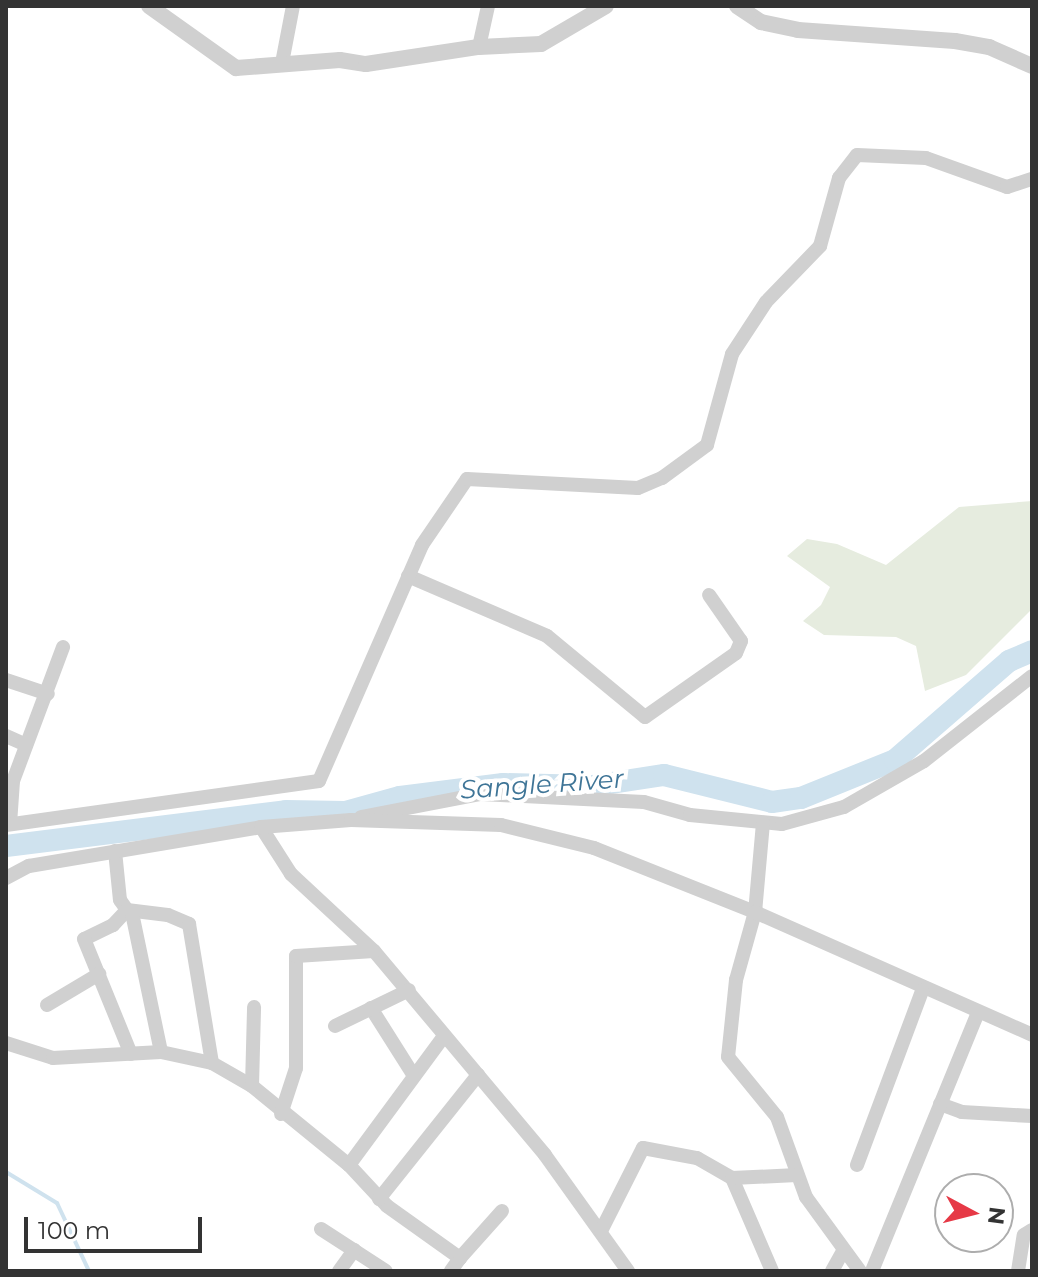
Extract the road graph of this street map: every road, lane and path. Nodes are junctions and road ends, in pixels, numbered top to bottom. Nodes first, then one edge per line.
1 (149, 6) edge
2 (293, 6) edge
3 (488, 6) edge
4 (606, 6) edge
5 (737, 6) edge
6 (479, 47) junction
7 (282, 63) junction
8 (1032, 66) edge
9 (1032, 179) edge
10 (408, 576) junction
11 (709, 595) dead end
12 (63, 647) dead end
13 (1032, 676) edge
14 (6, 680) edge
15 (48, 694) junction
16 (6, 736) edge
17 (26, 745) junction
18 (9, 782) edge
19 (351, 820) junction
20 (763, 823) junction
21 (8, 824) edge
22 (261, 827) junction
23 (115, 851) junction
24 (6, 865) edge
25 (29, 866) junction
26 (6, 878) edge
27 (130, 912) junction
28 (755, 912) junction
29 (374, 951) junction
30 (99, 974) junction
31 (409, 990) junction
32 (922, 991) junction
33 (47, 1005) dead end
34 (254, 1007) dead end
35 (371, 1008) junction
36 (977, 1015) junction
37 (335, 1026) dead end
38 (1032, 1035) edge
39 (444, 1036) junction
40 (6, 1043) edge
41 (161, 1052) junction
42 (131, 1054) junction
43 (212, 1063) junction
44 (478, 1075) junction
45 (414, 1076) junction
46 (252, 1086) junction
47 (940, 1104) junction
48 (281, 1114) junction
49 (1032, 1116) edge
50 (349, 1165) junction
51 (857, 1165) dead end
52 (797, 1175) junction
53 (732, 1178) junction
54 (379, 1199) junction
55 (502, 1211) dead end
56 (321, 1229) dead end
57 (1032, 1230) edge
58 (601, 1231) junction
59 (354, 1250) junction
60 (842, 1253) junction
61 (460, 1258) junction
62 (339, 1271) edge
63 (386, 1271) edge
64 (451, 1271) edge
65 (628, 1271) edge
66 (772, 1271) edge
67 (832, 1271) edge
68 (860, 1271) edge
69 (872, 1271) edge
70 (1018, 1271) edge

1 - 7 street
2 - 7 street
3 - 6 street
4 - 6 street
5 - 8 street
6 - 7 street
9 - 10 street
10 - 11 street
10 - 21 street
12 - 15 street
13 - 20 street
14 - 15 street
15 - 17 street
16 - 17 street
17 - 18 street
18 - 21 street
19 - 20 street
19 - 22 street
19 - 28 street
20 - 28 street
22 - 23 street
22 - 29 street
23 - 25 street
23 - 27 street
24 - 25 street
25 - 26 street
27 - 30 street
27 - 41 street
27 - 43 street
28 - 32 street
28 - 52 street
29 - 31 street
29 - 48 street
30 - 33 street
30 - 42 street
31 - 35 street
31 - 39 street
32 - 36 street
32 - 51 street
34 - 46 street
35 - 37 street
35 - 45 street
36 - 38 street
36 - 47 street
39 - 44 street
39 - 45 street
40 - 42 street
41 - 42 street
41 - 43 street
43 - 46 street
44 - 54 street
44 - 58 street
45 - 50 street
46 - 48 street
47 - 49 street
47 - 69 street
48 - 50 street
50 - 54 street
52 - 53 street
52 - 60 street
53 - 58 street
53 - 66 street
54 - 61 street
55 - 61 street
56 - 59 street
57 - 70 street
58 - 65 street
59 - 62 street
59 - 63 street
60 - 67 street
60 - 68 street
61 - 64 street

